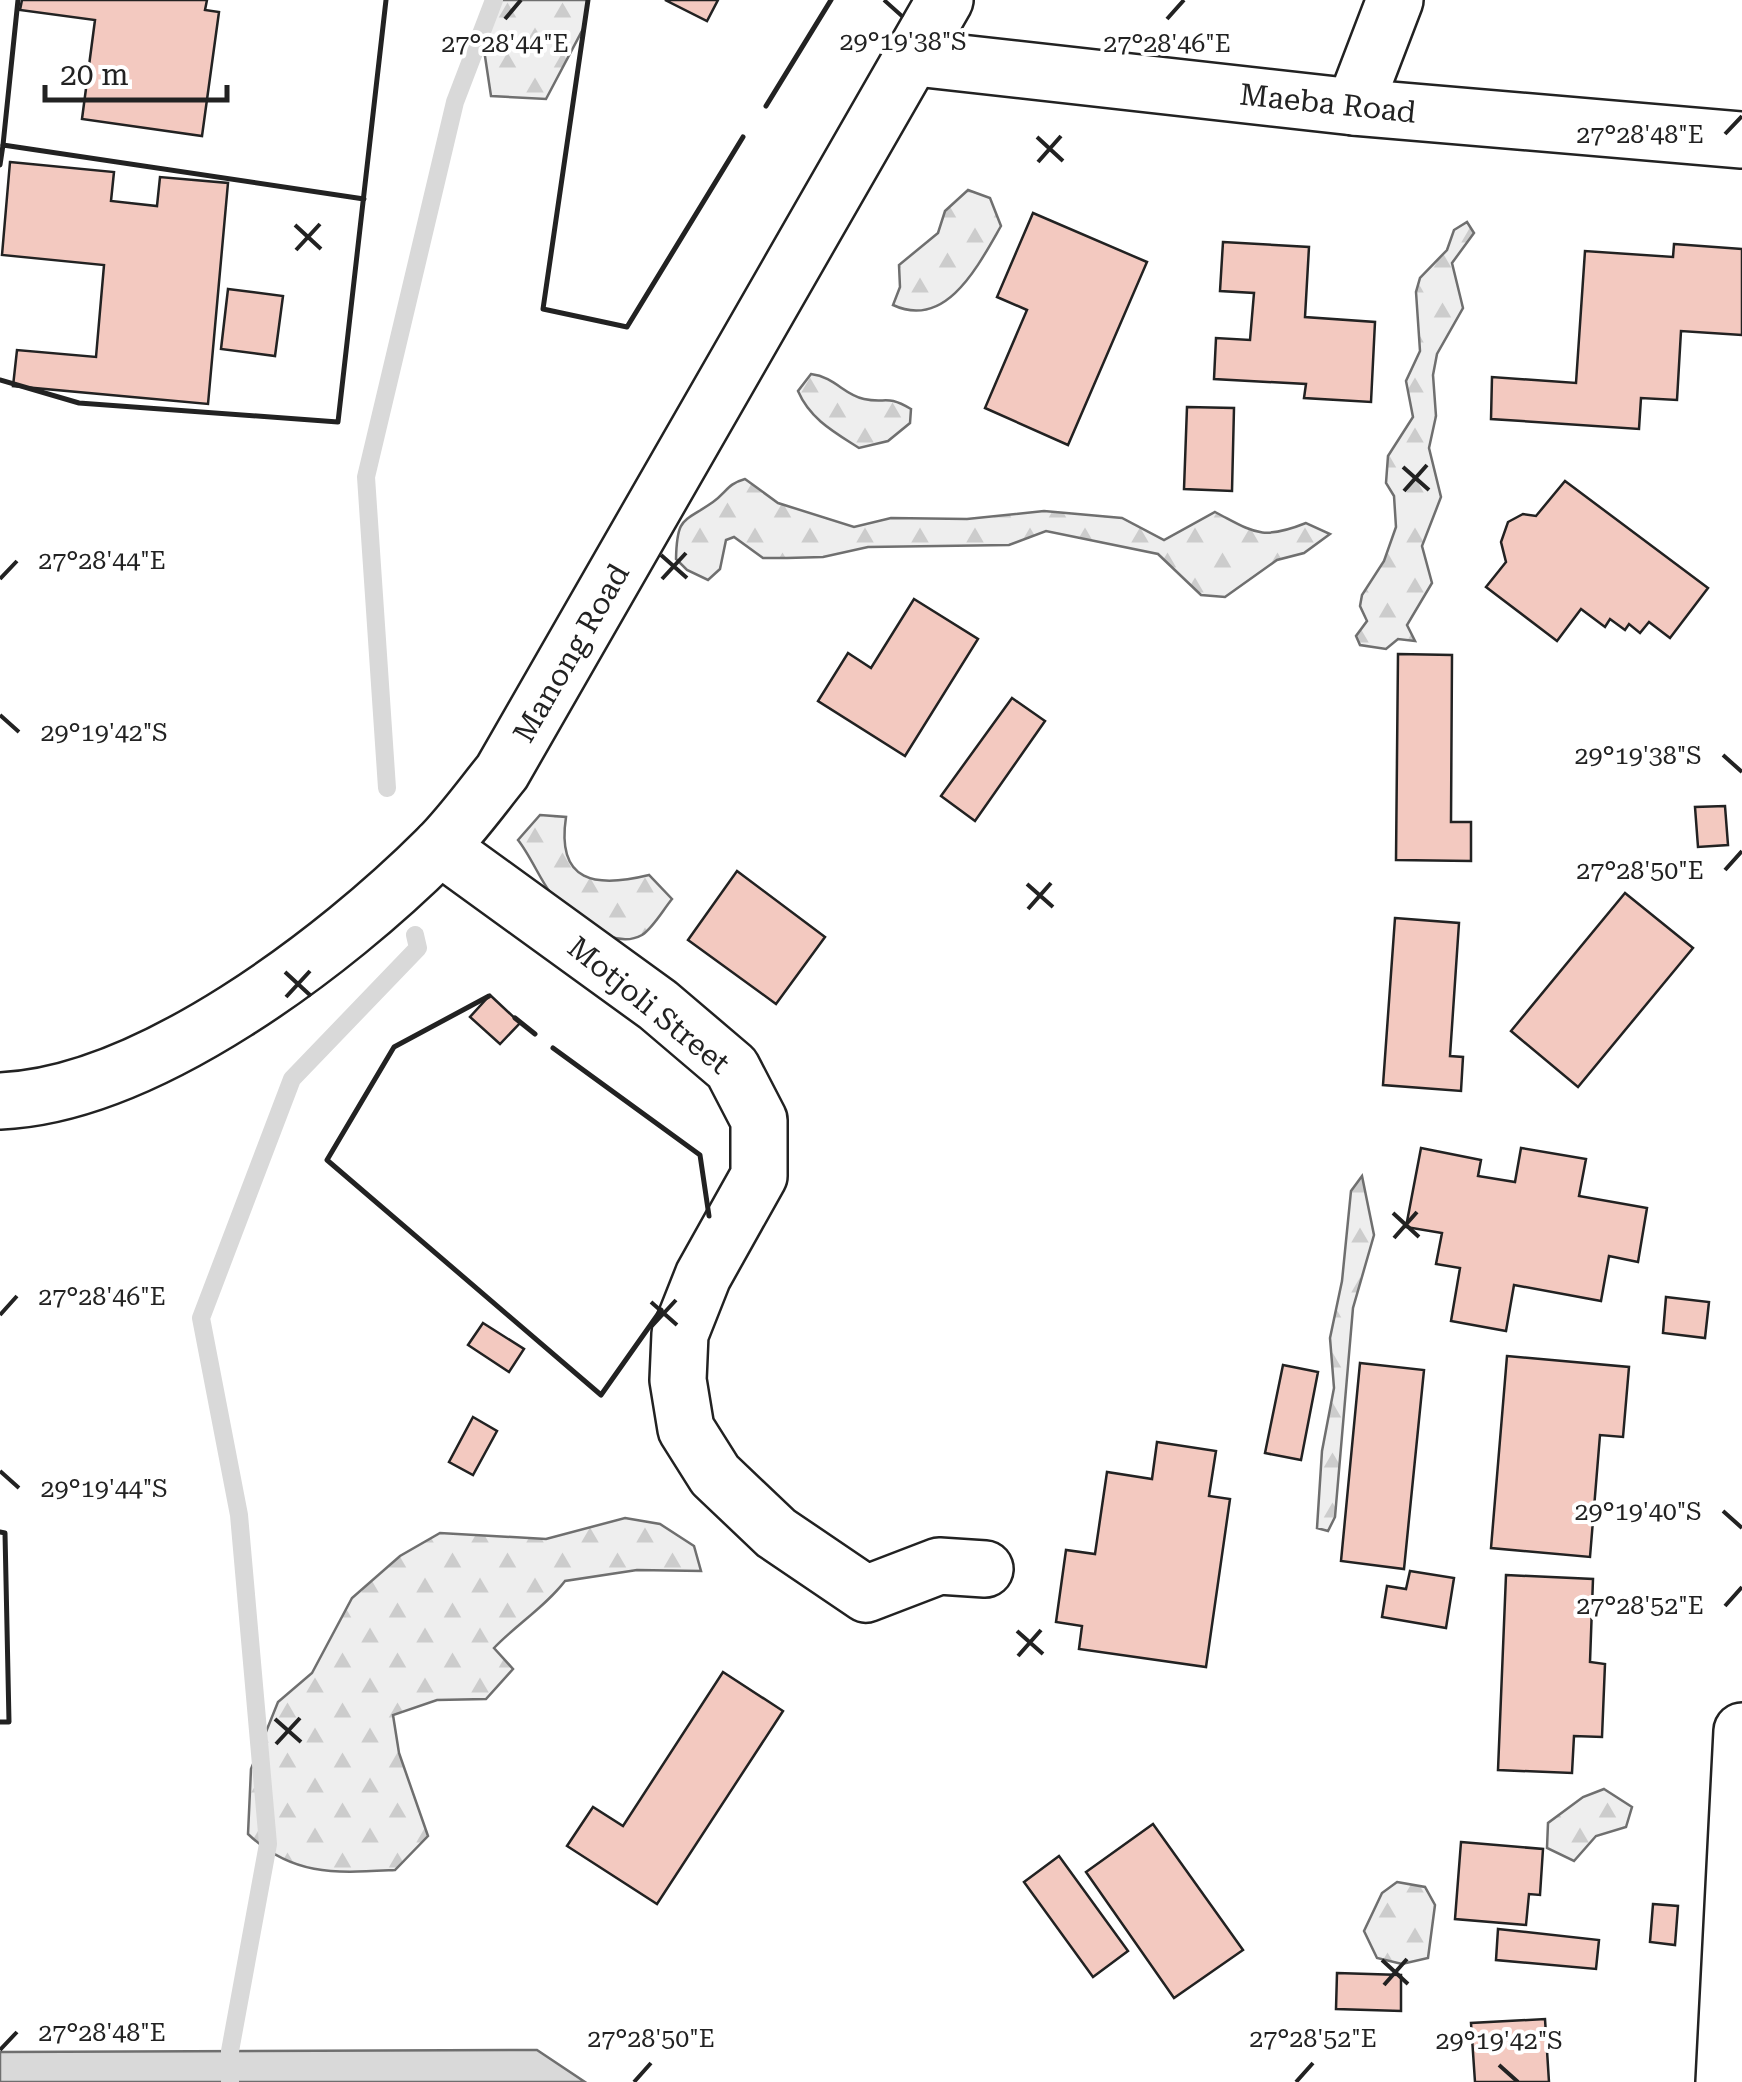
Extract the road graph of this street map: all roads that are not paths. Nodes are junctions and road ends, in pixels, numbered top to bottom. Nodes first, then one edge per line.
1 (946, 0) edge
2 (1396, 0) edge
3 (916, 58) junction
4 (1354, 107) junction
5 (1742, 140) edge
6 (440, 847) junction
7 (0, 1100) edge
8 (985, 1570) dead end
9 (1742, 1731) edge
10 (1724, 2082) edge

1 - 3 street, Manong Road
2 - 4 street
3 - 4 street, Maeba Road
3 - 6 street, Manong Road
4 - 5 street, Maeba Road
6 - 7 street, Manong Road
6 - 8 street, Motjoli Street
9 - 10 street

